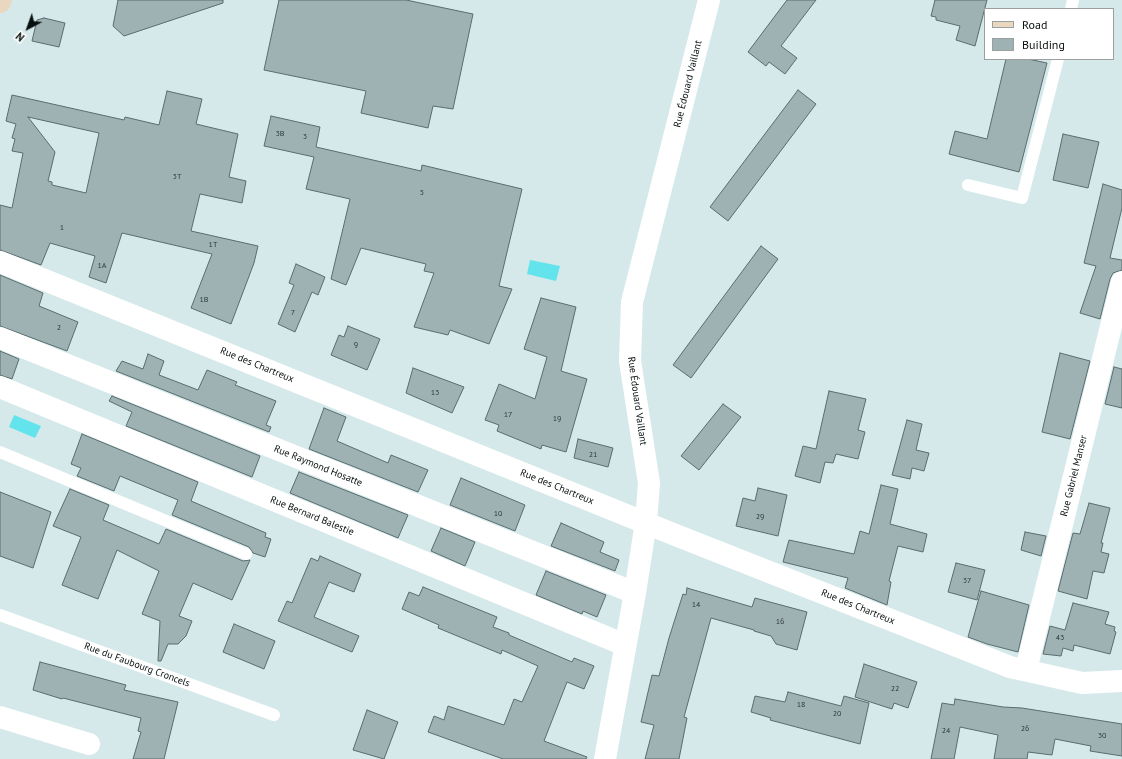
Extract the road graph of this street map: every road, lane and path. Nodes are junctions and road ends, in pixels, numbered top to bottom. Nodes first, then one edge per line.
1 (709, 0) edge
2 (1058, 60) edge
3 (968, 185) dead end
4 (0, 262) edge
5 (1122, 282) edge
6 (0, 338) edge
7 (0, 387) edge
8 (0, 452) edge
9 (646, 522) junction
10 (246, 554) dead end
11 (635, 593) junction
12 (0, 614) edge
13 (625, 645) junction
14 (1026, 670) junction
15 (1122, 681) edge
16 (274, 715) dead end
17 (0, 717) edge
18 (88, 744) dead end
19 (605, 759) edge

1 - 9 street, Rue Édouard Vaillant
2 - 3 lane
4 - 9 street, Rue des Chartreux
5 - 14 street, Rue Gabriel Manser
6 - 11 street, Rue Raymond Hosatte
7 - 13 street, Rue Bernard Balestie
8 - 10 lane
9 - 11 street, Rue Édouard Vaillant
9 - 14 street, Rue des Chartreux
11 - 13 street, Rue Édouard Vaillant
12 - 16 lane, Rue du Faubourg Croncels
13 - 19 street, Rue Édouard Vaillant
14 - 15 street, Rue des Chartreux
17 - 18 street

